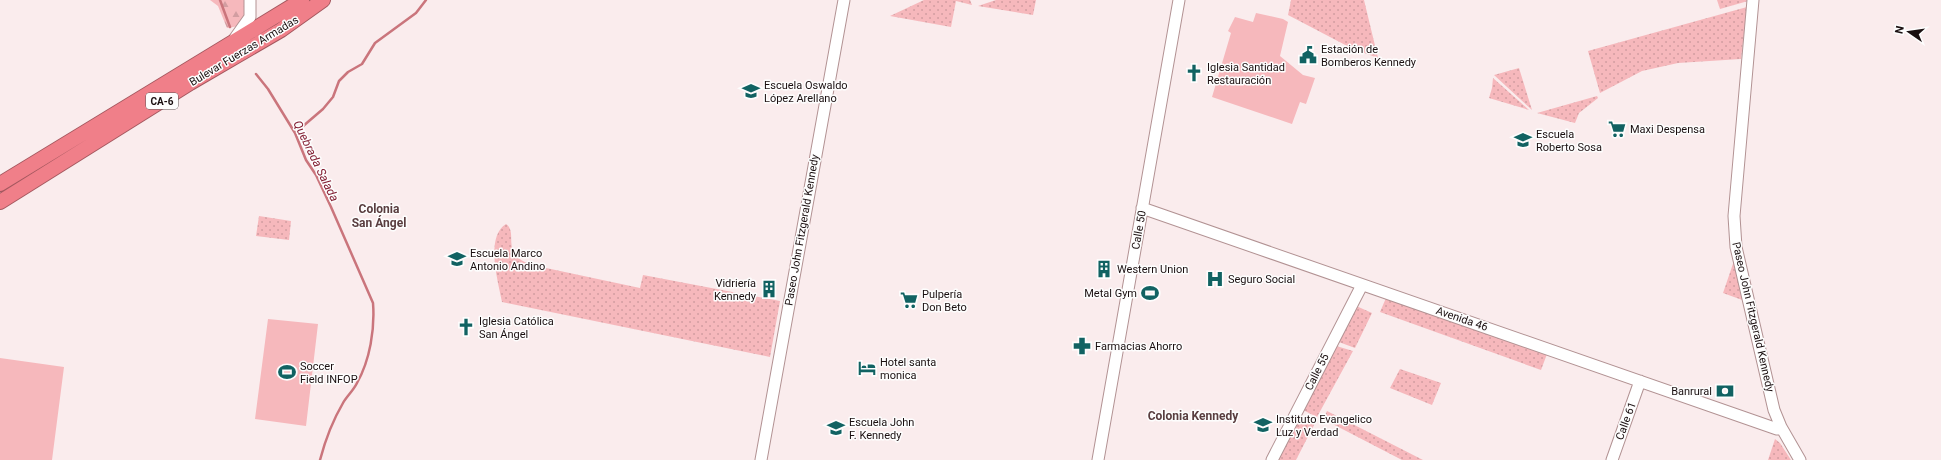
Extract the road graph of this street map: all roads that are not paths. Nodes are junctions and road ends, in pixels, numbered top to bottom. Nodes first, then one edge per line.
1 (250, 0) edge
2 (302, 0) edge
3 (323, 0) edge
4 (844, 0) edge
5 (1179, 0) edge
6 (1753, 0) edge
7 (231, 44) junction
8 (0, 184) edge
9 (0, 202) edge
10 (1142, 208) junction
11 (1362, 285) junction
12 (1640, 382) junction
13 (1781, 427) junction
14 (761, 460) edge
15 (1098, 460) edge
16 (1272, 460) edge
17 (1612, 460) edge
18 (1800, 460) edge

1 - 7 street
2 - 7 highway, Bulevar Fuerzas Armadas / CA-6
3 - 9 highway, Bulevar Fuerzas Armadas / CA-6
4 - 14 street, Paseo John Fitzgerald Kennedy
5 - 10 street, Calle 50
6 - 13 street, Paseo John Fitzgerald Kennedy
7 - 8 highway, Bulevar Fuerzas Armadas / CA-6
10 - 11 street, Avenida 46
10 - 15 street, Calle 50
11 - 12 street, Avenida 46
11 - 16 street, Calle 55
12 - 13 street, Avenida 46
12 - 17 street, Calle 61
13 - 18 street, Paseo John Fitzgerald Kennedy

